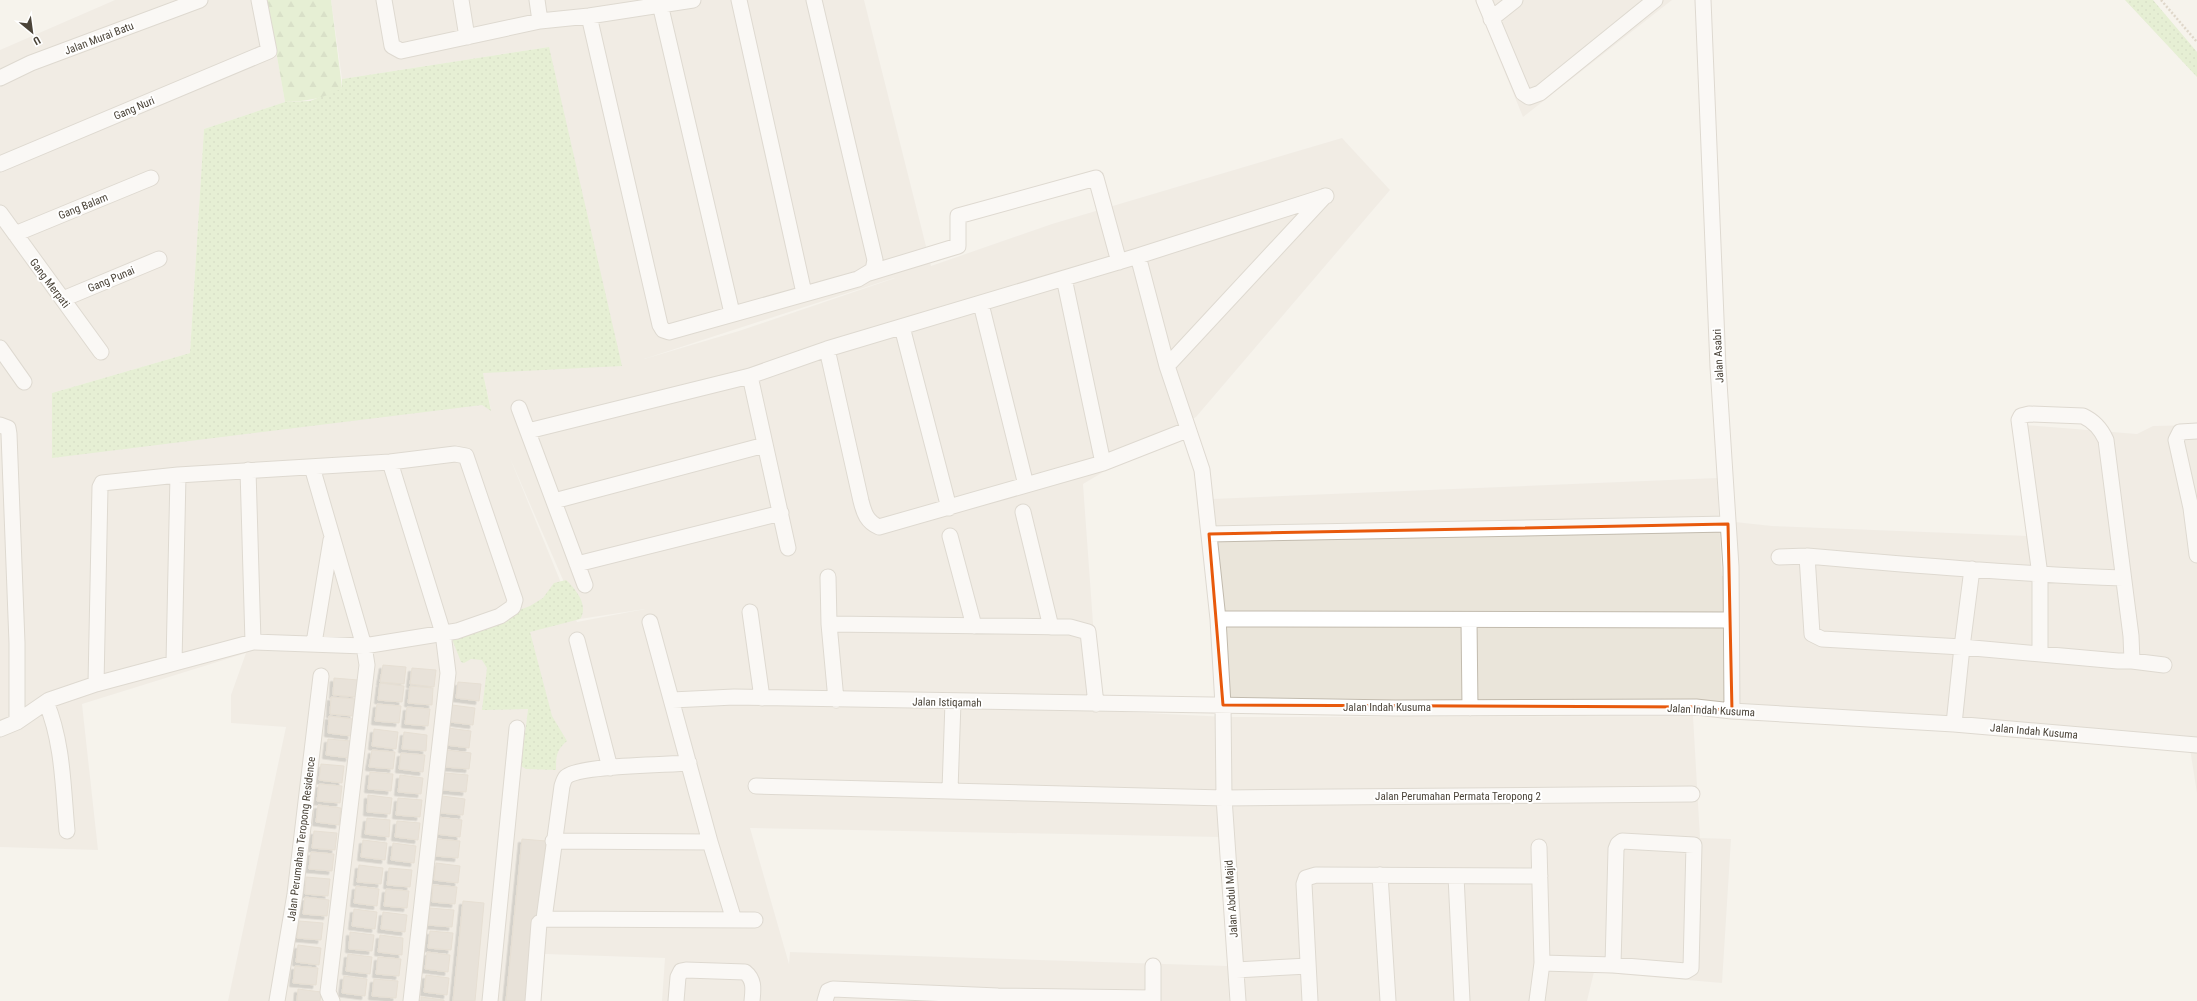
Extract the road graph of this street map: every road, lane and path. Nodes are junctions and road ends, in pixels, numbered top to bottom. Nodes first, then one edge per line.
1 (200, 0) edge
2 (259, 0) edge
3 (384, 0) edge
4 (461, 0) edge
5 (536, 0) edge
6 (693, 0) edge
7 (739, 0) edge
8 (814, 0) edge
9 (1484, 0) edge
10 (1515, 0) edge
11 (1655, 0) edge
12 (1703, 0) edge
13 (2161, 0) edge
14 (660, 4) junction
15 (619, 6) edge
16 (589, 16) junction
17 (1491, 18) junction
18 (540, 21) junction
19 (467, 37) junction
20 (2197, 42) edge
21 (0, 78) edge
22 (0, 164) edge
23 (151, 178) dead end
24 (0, 214) edge
25 (15, 234) junction
26 (1138, 256) junction
27 (159, 259) dead end
28 (1119, 262) junction
29 (869, 272) junction
30 (1064, 278) junction
31 (804, 293) junction
32 (62, 299) junction
33 (980, 304) junction
34 (732, 313) junction
35 (902, 327) junction
36 (0, 348) edge
37 (827, 350) junction
38 (101, 352) dead end
39 (1167, 366) junction
40 (750, 376) junction
41 (24, 382) dead end
42 (519, 408) dead end
43 (0, 425) edge
44 (1187, 430) junction
45 (528, 431) junction
46 (2197, 431) edge
47 (765, 445) junction
48 (390, 462) junction
49 (1103, 463) junction
50 (312, 467) junction
51 (248, 470) junction
52 (178, 475) junction
53 (1026, 485) junction
54 (554, 501) junction
55 (949, 508) junction
56 (2194, 508) edge
57 (1023, 512) dead end
58 (781, 513) junction
59 (1728, 524) junction
60 (1209, 534) junction
61 (950, 536) dead end
62 (331, 537) junction
63 (788, 548) dead end
64 (2197, 555) edge
65 (1807, 556) junction
66 (1778, 557) dead end
67 (577, 564) junction
68 (1972, 569) junction
69 (2040, 575) junction
70 (828, 577) dead end
71 (2124, 578) junction
72 (585, 584) dead end
73 (750, 612) dead end
74 (1218, 619) junction
75 (1469, 620) junction
76 (1731, 620) junction
77 (650, 622) dead end
78 (829, 624) junction
79 (974, 626) junction
80 (1051, 627) junction
81 (443, 633) junction
82 (576, 640) dead end
83 (252, 642) junction
84 (314, 643) junction
85 (364, 646) junction
86 (1962, 647) junction
87 (2040, 654) junction
88 (2132, 661) junction
89 (174, 663) junction
90 (2164, 665) dead end
91 (321, 676) dead end
92 (96, 684) junction
93 (762, 698) junction
94 (672, 700) junction
95 (836, 700) junction
96 (46, 702) junction
97 (953, 702) junction
98 (1096, 704) junction
99 (1223, 706) junction
100 (1470, 708) junction
101 (1732, 711) junction
102 (17, 722) junction
103 (1954, 724) junction
104 (517, 728) dead end
105 (0, 729) edge
106 (2197, 745) edge
107 (689, 763) junction
108 (610, 768) junction
109 (756, 786) dead end
110 (950, 790) junction
111 (1692, 794) dead end
112 (1224, 798) junction
113 (67, 831) dead end
114 (553, 841) junction
115 (710, 842) junction
116 (1539, 846) dead end
117 (1380, 875) junction
118 (1456, 876) junction
119 (1540, 876) junction
120 (544, 919) junction
121 (734, 920) junction
122 (755, 920) dead end
123 (1542, 963) junction
124 (1613, 965) junction
125 (1153, 966) dead end
126 (1308, 966) junction
127 (1236, 970) junction
128 (897, 997) edge
129 (998, 998) edge
130 (1072, 999) edge
131 (1153, 1000) edge
132 (277, 1001) edge
133 (332, 1001) edge
134 (411, 1001) edge
135 (490, 1001) edge
136 (533, 1001) edge
137 (676, 1001) edge
138 (752, 1001) edge
139 (825, 1001) edge
140 (1238, 1001) edge
141 (1310, 1001) edge
142 (1388, 1001) edge
143 (1462, 1001) edge
144 (1537, 1001) edge

1 - 21 street, Jalan Murai Batu
2 - 22 street, Gang Nuri
3 - 19 street
4 - 19 street
5 - 18 street
6 - 14 street
7 - 31 street
8 - 29 street
9 - 17 street
10 - 17 street
11 - 17 street
12 - 59 street, Jalan Asabri
13 - 20 path
14 - 15 street
14 - 34 street
15 - 16 street
16 - 18 street
16 - 34 street
18 - 19 street
23 - 25 street, Gang Balam
24 - 25 street, Gang Merpati
25 - 32 street, Gang Merpati
26 - 28 street
26 - 39 street, Jalan Abdul Majid
26 - 39 street
27 - 32 street, Gang Punai
28 - 29 street
28 - 30 street
29 - 31 street
30 - 33 street
30 - 49 street
31 - 34 street
32 - 38 street, Gang Merpati
33 - 35 street
33 - 53 street
35 - 37 street
35 - 55 street
36 - 41 street
37 - 40 street
37 - 55 street
39 - 44 street, Jalan Abdul Majid
40 - 45 street
40 - 47 street
42 - 45 street
43 - 102 street
44 - 49 street
44 - 60 street, Jalan Abdul Majid
45 - 54 street
46 - 56 street
47 - 54 street
47 - 58 street
48 - 50 street
48 - 81 street
48 - 81 street
49 - 53 street
50 - 51 street
50 - 62 street
51 - 52 street
51 - 83 street
52 - 89 street
52 - 92 street
53 - 55 street
54 - 67 street
56 - 64 street
57 - 80 street
58 - 63 street
58 - 67 street
59 - 60 street
59 - 76 street, Jalan Asabri
60 - 74 street, Jalan Abdul Majid
61 - 79 street
62 - 84 street
62 - 85 street
65 - 66 street
65 - 68 street
65 - 86 street
67 - 72 street
68 - 69 street
68 - 86 street
69 - 71 street
69 - 71 street
69 - 87 street
70 - 78 street
71 - 88 street
73 - 93 street
74 - 75 street
74 - 99 street, Jalan Abdul Majid
75 - 76 street
75 - 100 street
76 - 101 street, Jalan Asabri
77 - 94 street
78 - 79 street
78 - 95 street
79 - 80 street
80 - 98 street
81 - 85 street
81 - 134 street
82 - 108 street
83 - 84 street
83 - 89 street
84 - 85 street
85 - 133 street
86 - 87 street
86 - 103 street
87 - 88 street
88 - 90 street
89 - 92 street
91 - 132 street, Jalan Perumahan Teropong Residence
92 - 96 street
93 - 94 street, Jalan Istiqamah
93 - 95 street, Jalan Istiqamah
94 - 107 street
95 - 97 street, Jalan Istiqamah
96 - 102 street
96 - 113 street
97 - 98 street, Jalan Istiqamah
97 - 110 street
98 - 99 street, Jalan Istiqamah
99 - 100 street, Jalan Indah Kusuma
99 - 112 street, Jalan Abdul Majid
100 - 101 street, Jalan Indah Kusuma
101 - 103 street, Jalan Indah Kusuma
102 - 105 street
103 - 106 street, Jalan Indah Kusuma
104 - 135 street
107 - 108 street
107 - 115 street
108 - 114 street
109 - 110 street, Jalan Perumahan Permata Teropong 2
110 - 112 street, Jalan Perumahan Permata Teropong 2
111 - 112 street, Jalan Perumahan Permata Teropong 2
112 - 127 street, Jalan Abdul Majid
114 - 115 street
114 - 120 street
115 - 121 street
116 - 119 street
117 - 118 street
117 - 126 street
117 - 142 street
118 - 119 street
118 - 143 street
119 - 123 street
120 - 121 street
120 - 136 street
121 - 122 street
123 - 124 street
123 - 144 street
124 - 124 street
125 - 131 street
126 - 127 street
126 - 141 street
127 - 140 street, Jalan Abdul Majid
128 - 129 street
128 - 139 street
129 - 130 street
130 - 131 street
137 - 138 street

